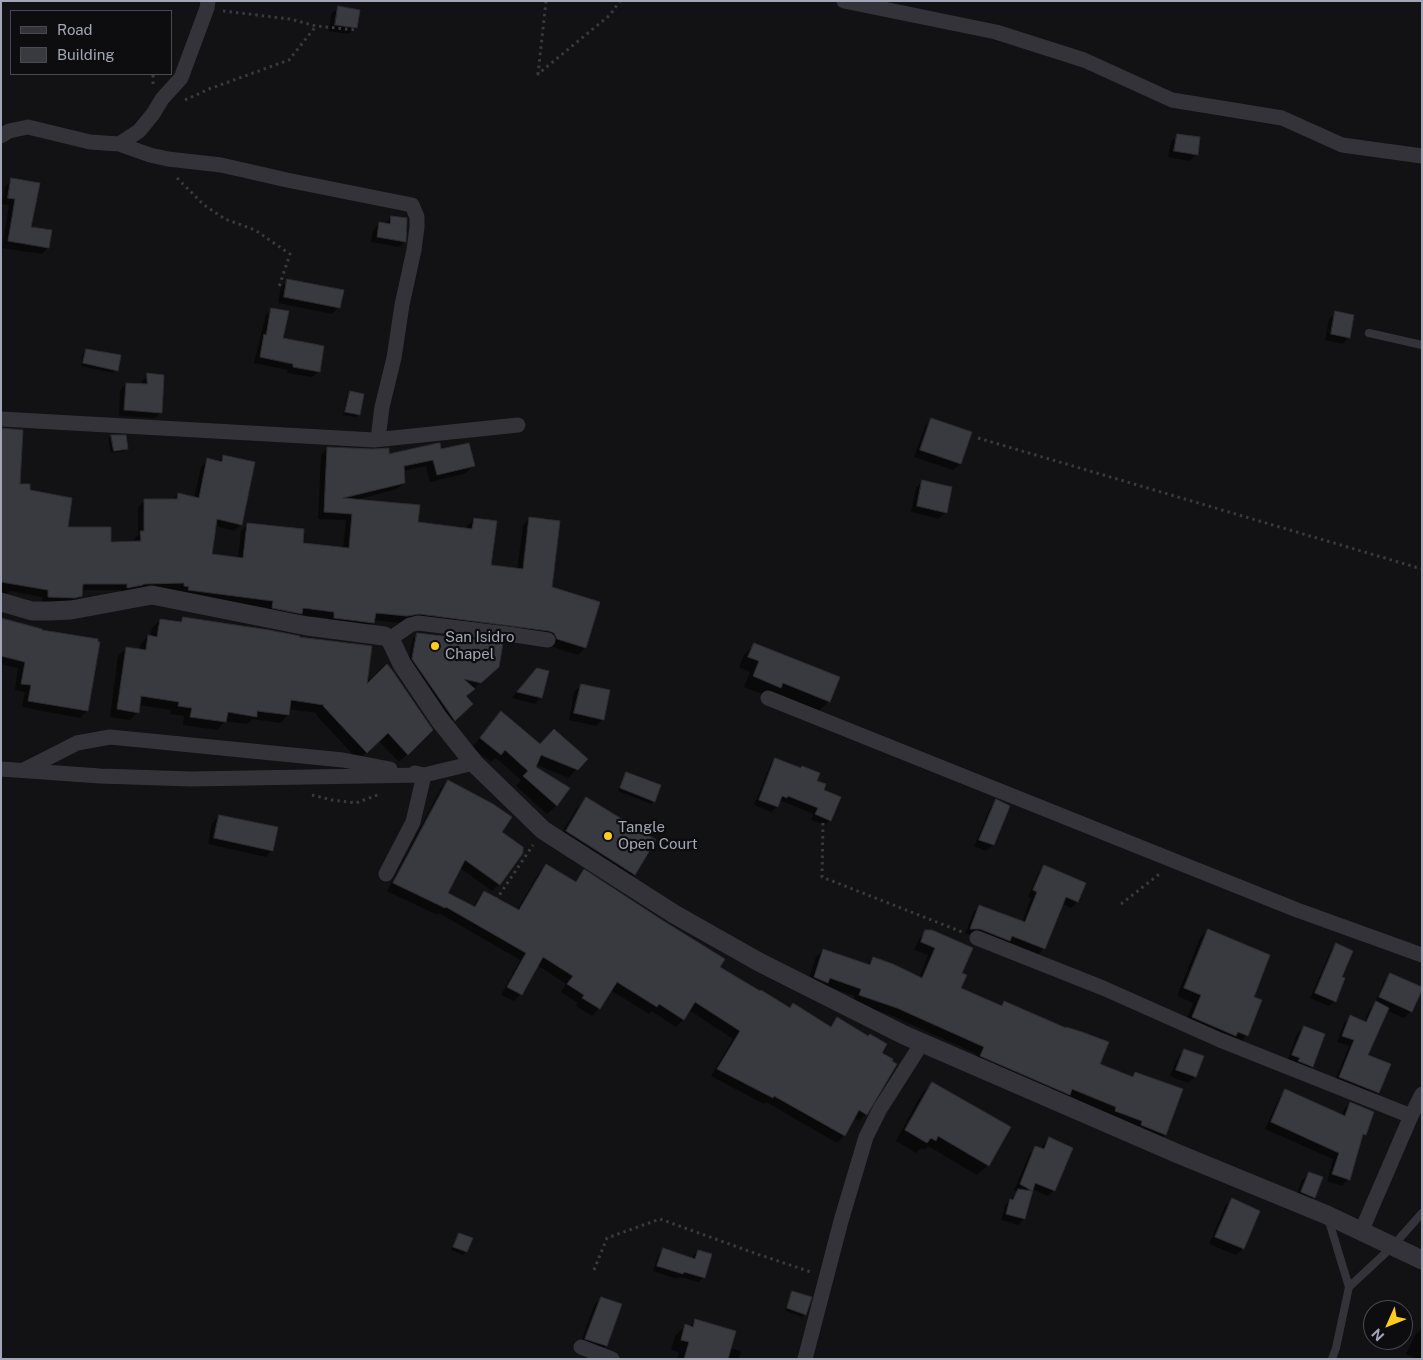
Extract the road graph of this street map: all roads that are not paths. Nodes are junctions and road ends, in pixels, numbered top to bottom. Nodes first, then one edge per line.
1 (844, 1) edge
2 (208, 5) edge
3 (1, 136) edge
4 (119, 144) junction
5 (1422, 156) edge
6 (1369, 333) dead end
7 (1422, 345) edge
8 (1, 419) edge
9 (518, 425) dead end
10 (374, 440) junction
11 (1, 602) edge
12 (390, 639) junction
13 (548, 640) dead end
14 (768, 698) dead end
15 (474, 763) junction
16 (1, 769) edge
17 (23, 771) junction
18 (424, 775) junction
19 (386, 874) dead end
20 (977, 938) road end
21 (1422, 954) edge
22 (922, 1043) junction
23 (1422, 1094) edge
24 (1411, 1116) junction
25 (1422, 1213) edge
26 (1327, 1215) junction
27 (1361, 1232) junction
28 (1392, 1247) junction
29 (1422, 1260) edge
30 (1349, 1287) junction
31 (581, 1347) dead end
32 (612, 1359) edge
33 (805, 1359) edge
34 (1332, 1359) edge

1 - 5 street
2 - 4 street
3 - 4 street
4 - 10 street
6 - 7 lane
8 - 10 street
9 - 10 street
11 - 12 street
12 - 13 street
12 - 15 street
14 - 21 street
15 - 18 street
15 - 22 street
16 - 17 street
17 - 18 street
17 - 18 street
18 - 19 street
20 - 24 street
22 - 26 street
22 - 33 street
23 - 24 street
24 - 27 street
25 - 28 lane
26 - 27 street
26 - 30 lane
27 - 28 street
28 - 29 street
28 - 30 lane
30 - 34 lane
31 - 32 street

